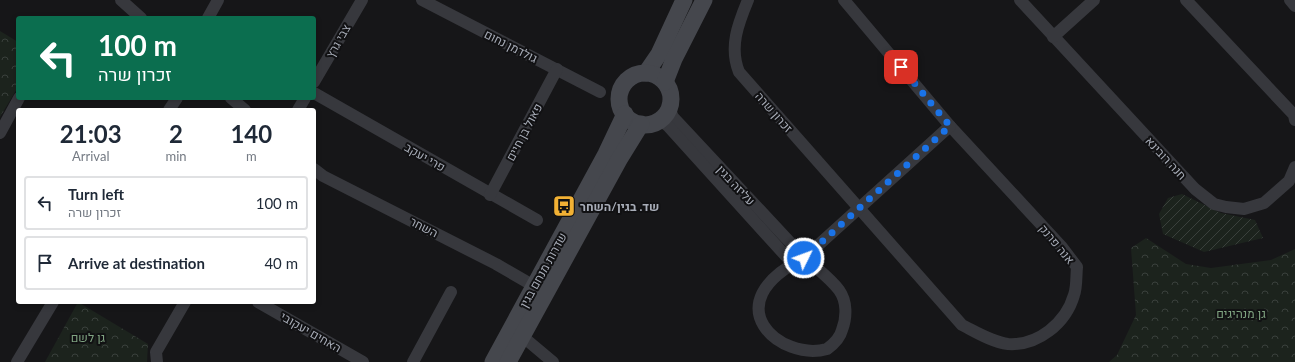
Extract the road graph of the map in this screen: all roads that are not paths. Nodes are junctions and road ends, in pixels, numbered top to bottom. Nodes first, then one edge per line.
1 (121, 0) edge
2 (218, 0) edge
3 (362, 0) edge
4 (422, 0) edge
5 (684, 0) edge
6 (704, 0) edge
7 (748, 0) edge
8 (844, 0) edge
9 (1020, 0) edge
10 (1094, 0) edge
11 (1186, 0) edge
12 (1290, 0) edge
13 (1295, 6) edge
14 (139, 16) edge
15 (209, 16) edge
16 (1053, 37) junction
17 (557, 69) junction
18 (646, 73) junction
19 (316, 79) edge
20 (665, 82) junction
21 (600, 92) dead end
22 (316, 94) edge
23 (18, 100) edge
24 (233, 100) edge
25 (243, 108) edge
26 (625, 114) junction
27 (664, 115) junction
28 (1295, 120) edge
29 (641, 124) junction
30 (950, 126) junction
31 (0, 134) edge
32 (1295, 167) edge
33 (316, 171) edge
34 (490, 195) junction
35 (859, 209) junction
36 (537, 220) dead end
37 (804, 258) junction
38 (793, 264) junction
39 (534, 286) junction
40 (451, 292) dead end
41 (52, 304) edge
42 (184, 304) edge
43 (262, 304) edge
44 (522, 336) junction
45 (16, 362) edge
46 (157, 362) edge
47 (363, 362) edge
48 (413, 362) edge
49 (492, 362) edge
50 (508, 362) edge
51 (553, 362) edge

1 - 14 street
2 - 15 street
3 - 19 street, צבי גרץ
4 - 17 street, גולדמן נחום
5 - 18 street
6 - 20 street
7 - 35 street, זכרון שרה
8 - 30 street
9 - 16 street, חנה רובינא
10 - 16 street
11 - 28 street
12 - 13 street
16 - 32 street, חנה רובינא
17 - 21 street, גולדמן נחום
17 - 34 street, פאול בן חיים
18 - 20 street
18 - 26 street
20 - 27 street
22 - 34 street, פרי יעקב
23 - 31 street
24 - 25 street
26 - 29 street
26 - 39 street, שדרות מנחם בגין
27 - 29 street
27 - 37 street, עליזה בגין
27 - 38 street, עליזה בגין
29 - 44 street, שדרות מנחם בגין
30 - 35 street
30 - 35 street, אנה פרנק
33 - 39 street, השחר
34 - 36 street, פרי יעקב
35 - 37 street
37 - 38 street, עליזה בגין
37 - 38 street, עליזה בגין
39 - 49 street, שדרות מנחם בגין
40 - 48 street
41 - 45 street
42 - 46 street
43 - 47 street, האחים יעקובי
44 - 50 street, שדרות מנחם בגין
44 - 51 street

